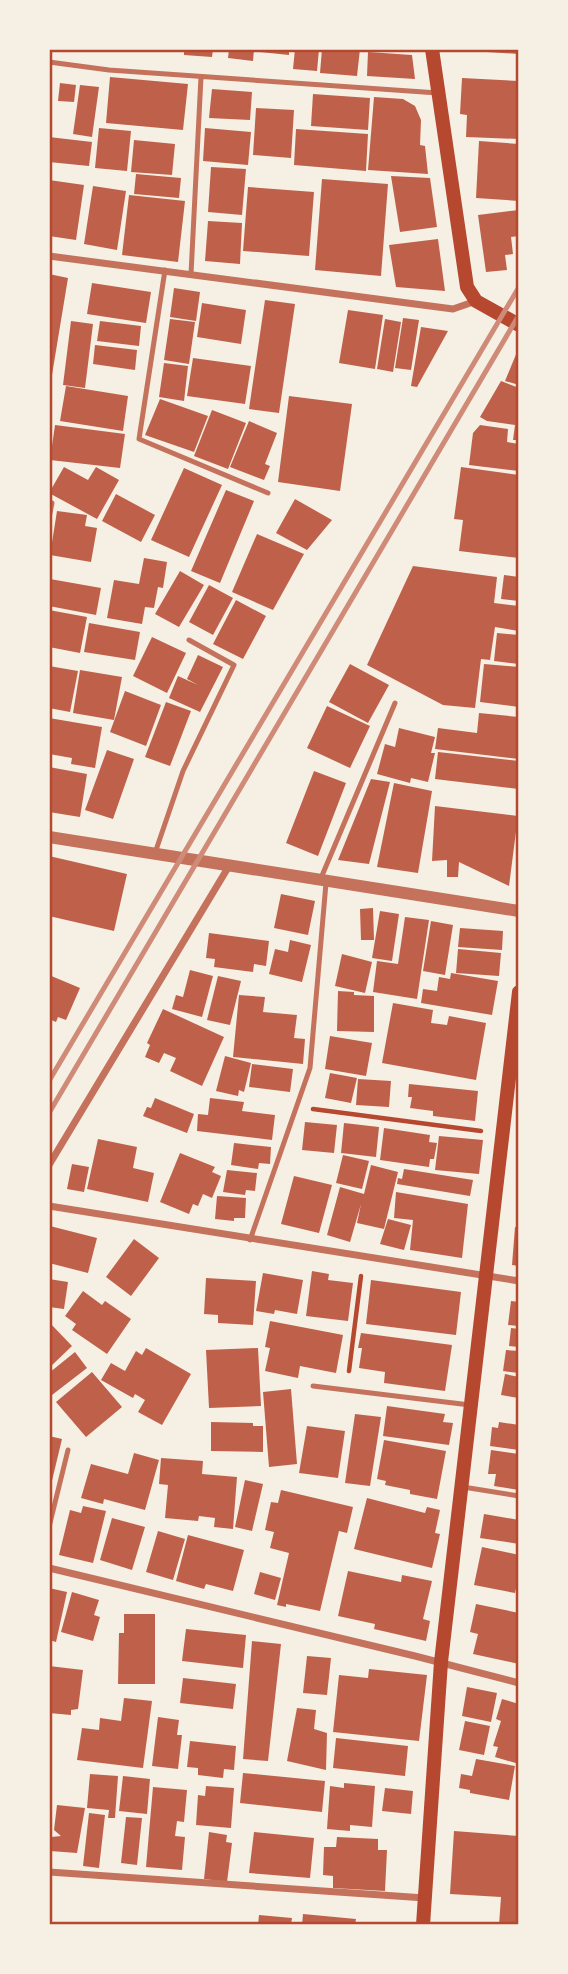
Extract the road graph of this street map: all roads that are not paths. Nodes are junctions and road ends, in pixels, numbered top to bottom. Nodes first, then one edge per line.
1 (432, 49) edge
2 (49, 62) edge
3 (201, 76) junction
4 (438, 93) junction
5 (49, 256) edge
6 (165, 270) junction
7 (191, 274) junction
8 (476, 301) junction
9 (519, 325) edge
10 (268, 493) dead end
11 (49, 503) edge
12 (49, 518) edge
13 (189, 640) dead end
14 (395, 703) dead end
15 (49, 837) edge
16 (154, 855) junction
17 (230, 865) junction
18 (323, 880) junction
19 (519, 912) edge
20 (519, 992) edge
21 (514, 1097) edge
22 (49, 1165) edge
23 (49, 1206) edge
24 (250, 1240) junction
25 (485, 1276) junction
26 (519, 1281) edge
27 (313, 1386) dead end
28 (470, 1405) junction
29 (68, 1450) dead end
30 (461, 1486) junction
31 (519, 1496) edge
32 (49, 1527) edge
33 (49, 1568) edge
34 (441, 1662) junction
35 (519, 1683) edge
36 (49, 1872) edge
37 (425, 1898) junction
38 (423, 1925) edge

1 - 4 main road
2 - 3 lane
3 - 4 lane
3 - 7 lane
4 - 8 main road
5 - 6 street
6 - 7 street
6 - 10 lane
7 - 8 street
8 - 9 main road
11 - 12 lane
13 - 16 lane
14 - 18 lane
15 - 16 street
16 - 17 street
17 - 18 street
17 - 22 street
18 - 19 street
18 - 24 lane
20 - 21 main road
21 - 25 main road
23 - 24 street
24 - 25 street
25 - 26 street
25 - 28 main road
27 - 28 lane
28 - 30 main road
29 - 32 lane
30 - 31 lane
30 - 34 main road
33 - 34 street
34 - 35 street
34 - 37 main road
36 - 37 street
37 - 38 main road

